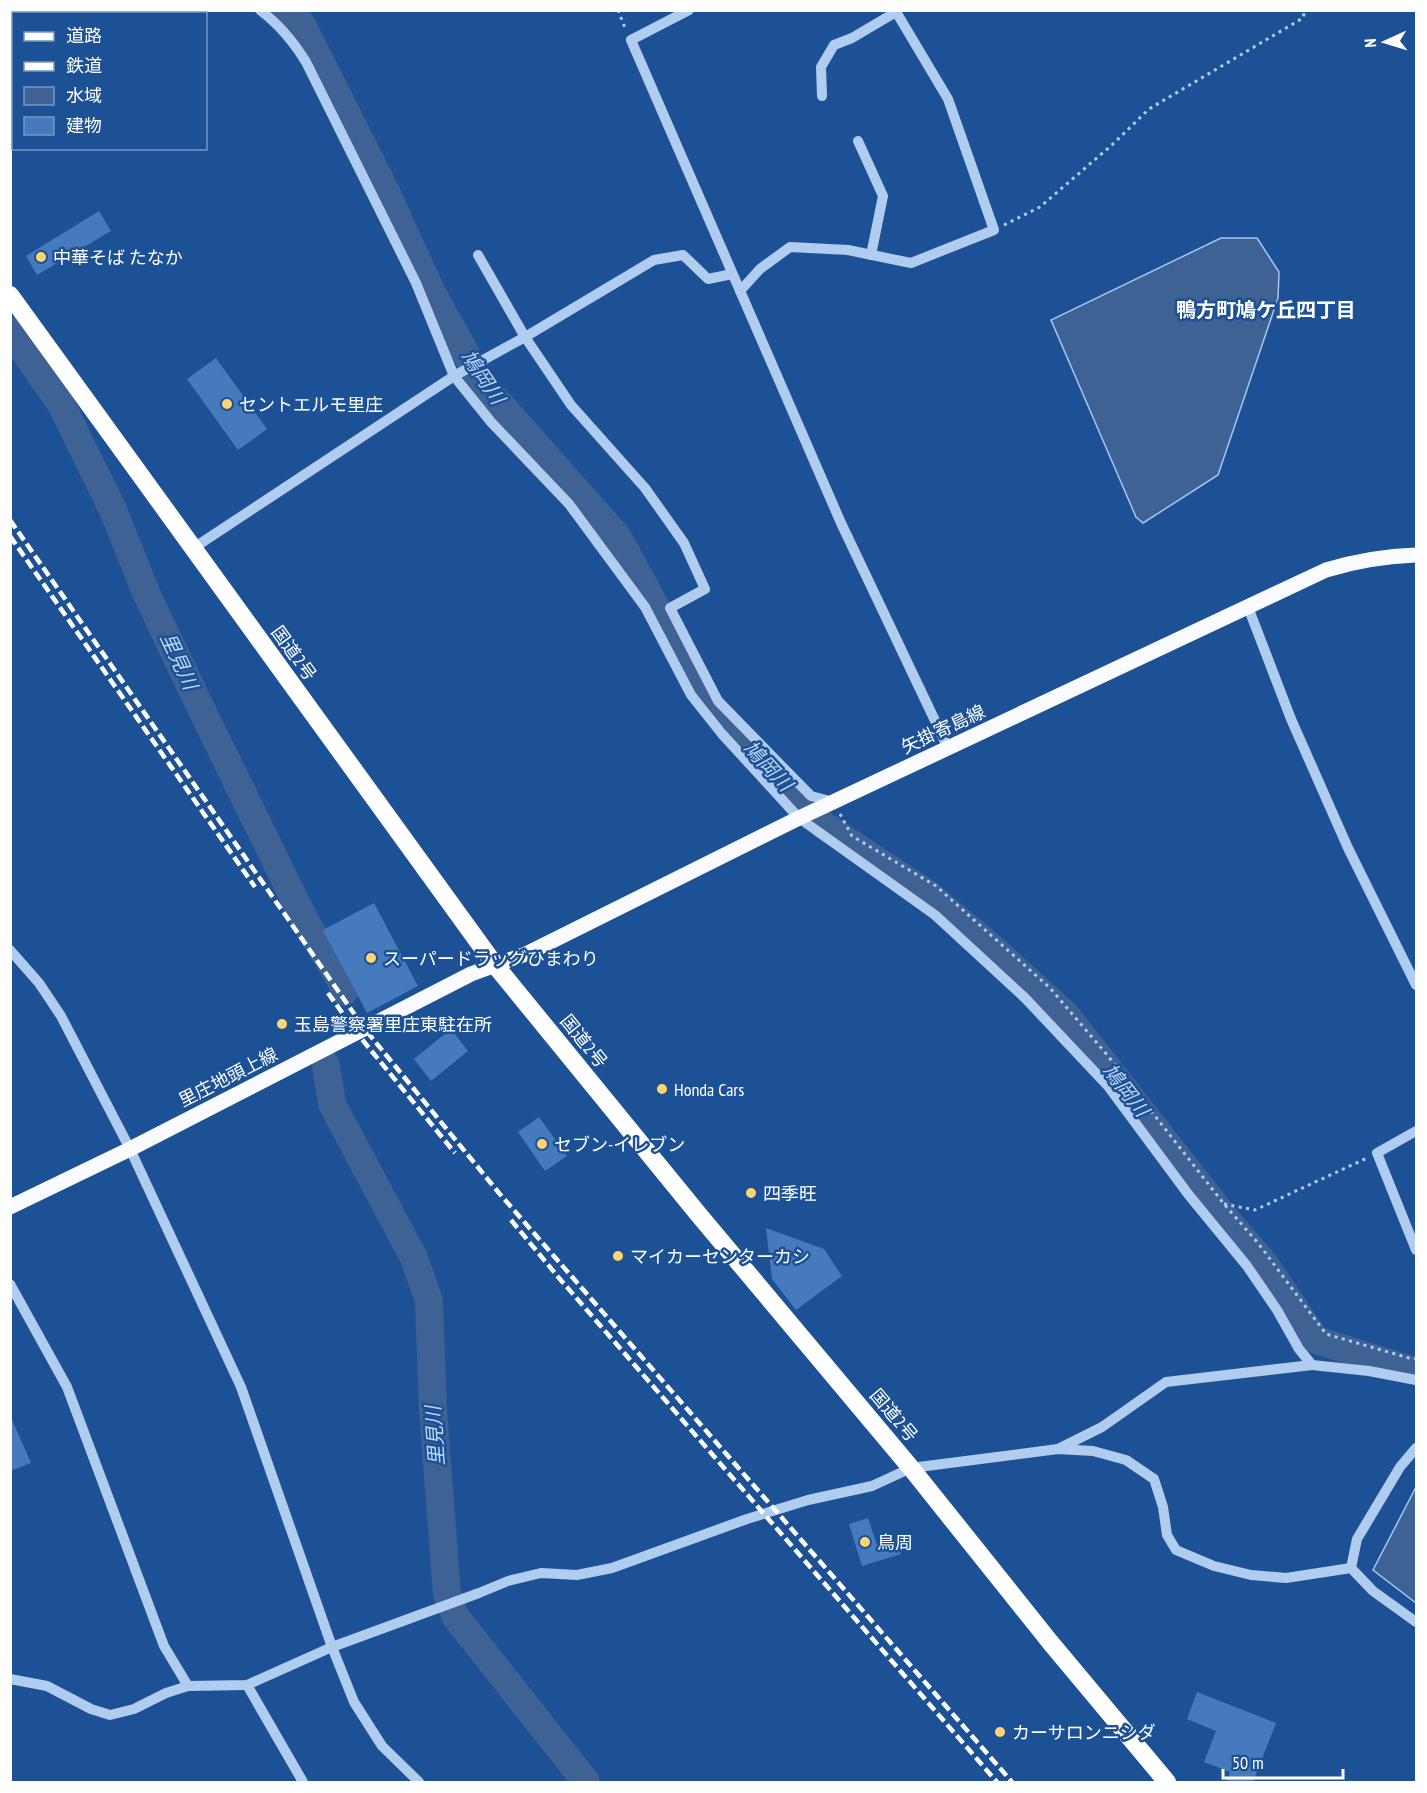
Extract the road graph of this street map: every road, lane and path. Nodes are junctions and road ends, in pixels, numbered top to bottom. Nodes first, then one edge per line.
1 (260, 10) edge
2 (618, 10) edge
3 (689, 10) edge
4 (1305, 10) edge
5 (895, 11) edge
6 (631, 40) junction
7 (822, 96) dead end
8 (858, 141) dead end
9 (994, 230) junction
10 (478, 255) dead end
11 (871, 255) junction
12 (732, 274) junction
13 (740, 291) junction
14 (10, 295) edge
15 (525, 337) junction
16 (454, 376) junction
17 (192, 549) junction
18 (1416, 555) edge
19 (1248, 606) junction
20 (948, 748) junction
21 (830, 804) junction
22 (799, 818) junction
23 (10, 950) edge
24 (495, 965) junction
25 (1416, 985) edge
26 (1416, 1131) edge
27 (130, 1149) junction
28 (1377, 1153) junction
29 (1224, 1204) dead end
30 (10, 1207) edge
31 (1416, 1250) edge
32 (10, 1284) edge
33 (1312, 1365) junction
34 (1416, 1380) edge
35 (1416, 1448) edge
36 (1058, 1449) junction
37 (911, 1468) junction
38 (1351, 1568) junction
39 (1416, 1622) edge
40 (332, 1647) junction
41 (10, 1679) edge
42 (247, 1685) junction
43 (188, 1686) junction
44 (303, 1782) edge
45 (419, 1782) edge
46 (1167, 1782) edge

1 - 16 street
2 - 6 path
3 - 6 street
4 - 9 path
5 - 7 street
5 - 9 street
6 - 12 street
8 - 11 street
9 - 11 street
10 - 15 street
11 - 13 street
12 - 13 street
12 - 15 street
13 - 20 street
14 - 17 highway, 国道2号
15 - 16 street
15 - 21 street
16 - 17 street
16 - 22 street
17 - 24 highway, 国道2号
18 - 19 main road, 矢掛寄島線
19 - 20 main road, 矢掛寄島線
19 - 25 street
20 - 21 main road, 矢掛寄島線
21 - 22 main road, 矢掛寄島線
22 - 24 main road, 矢掛寄島線
22 - 33 street
23 - 27 street
24 - 27 main road, 里庄地頭上線
24 - 37 highway, 国道2号
26 - 28 street
27 - 30 main road, 里庄地頭上線
27 - 40 street
28 - 29 path
28 - 31 street
32 - 43 street
33 - 34 street
33 - 36 street
35 - 38 street
36 - 37 street
36 - 38 street
37 - 40 street
37 - 46 highway, 国道2号
38 - 39 street
40 - 42 street
40 - 45 street
41 - 43 street
42 - 43 street
42 - 44 street

